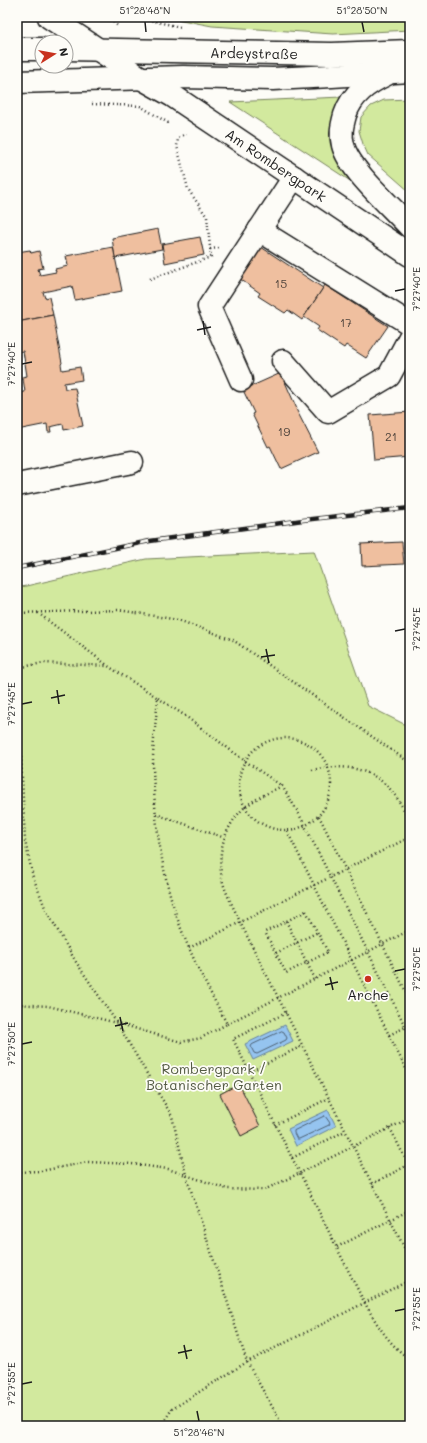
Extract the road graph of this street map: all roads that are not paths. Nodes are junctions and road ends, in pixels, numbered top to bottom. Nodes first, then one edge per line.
1 (49, 17) edge
2 (17, 49) edge
3 (34, 49) edge
4 (74, 49) edge
5 (98, 50) junction
6 (410, 51) edge
7 (400, 72) edge
8 (140, 78) junction
9 (17, 82) edge
10 (294, 177) junction
11 (410, 227) edge
12 (259, 230) junction
13 (410, 255) edge
14 (410, 324) edge
15 (410, 337) edge
16 (283, 361) dead end
17 (241, 380) dead end
18 (132, 462) dead end
19 (17, 485) edge

1 - 5 main road, Am Rombergpark
2 - 3 main road
4 - 5 main road, Ardeystraße
5 - 6 main road, Ardeystraße
5 - 8 main road, Am Rombergpark
7 - 8 main road, Ardeystraße
7 - 11 main road, Ardeystraße
8 - 9 main road, Ardeystraße
8 - 10 main road, Am Rombergpark
10 - 12 main road
10 - 13 main road, Am Rombergpark
12 - 14 main road
12 - 17 main road
15 - 16 main road
18 - 19 main road

